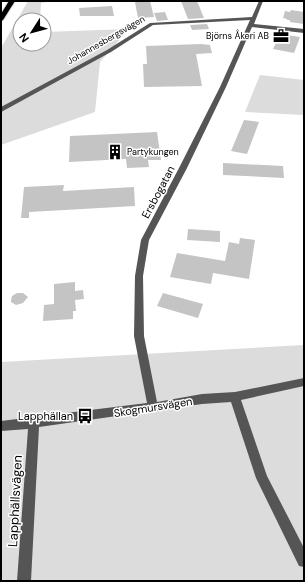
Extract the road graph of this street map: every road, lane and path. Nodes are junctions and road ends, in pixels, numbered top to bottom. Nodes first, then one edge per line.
1 (12, 1) edge
2 (261, 1) edge
3 (1, 19) edge
4 (252, 22) junction
5 (304, 31) edge
6 (1, 110) edge
7 (304, 382) edge
8 (235, 396) junction
9 (153, 408) junction
10 (34, 423) junction
11 (1, 426) edge
12 (304, 561) edge
13 (24, 581) edge

1 - 3 highway
2 - 4 street, Ersbogatan
4 - 5 street, Johannesbergsvägen
4 - 6 street, Johannesbergsvägen
4 - 9 street, Ersbogatan
7 - 8 street, Skogmursvägen
8 - 9 street, Skogmursvägen
8 - 12 street
9 - 10 street, Skogmursvägen
10 - 11 street, Skogmursvägen
10 - 13 street, Lapphällsvägen

